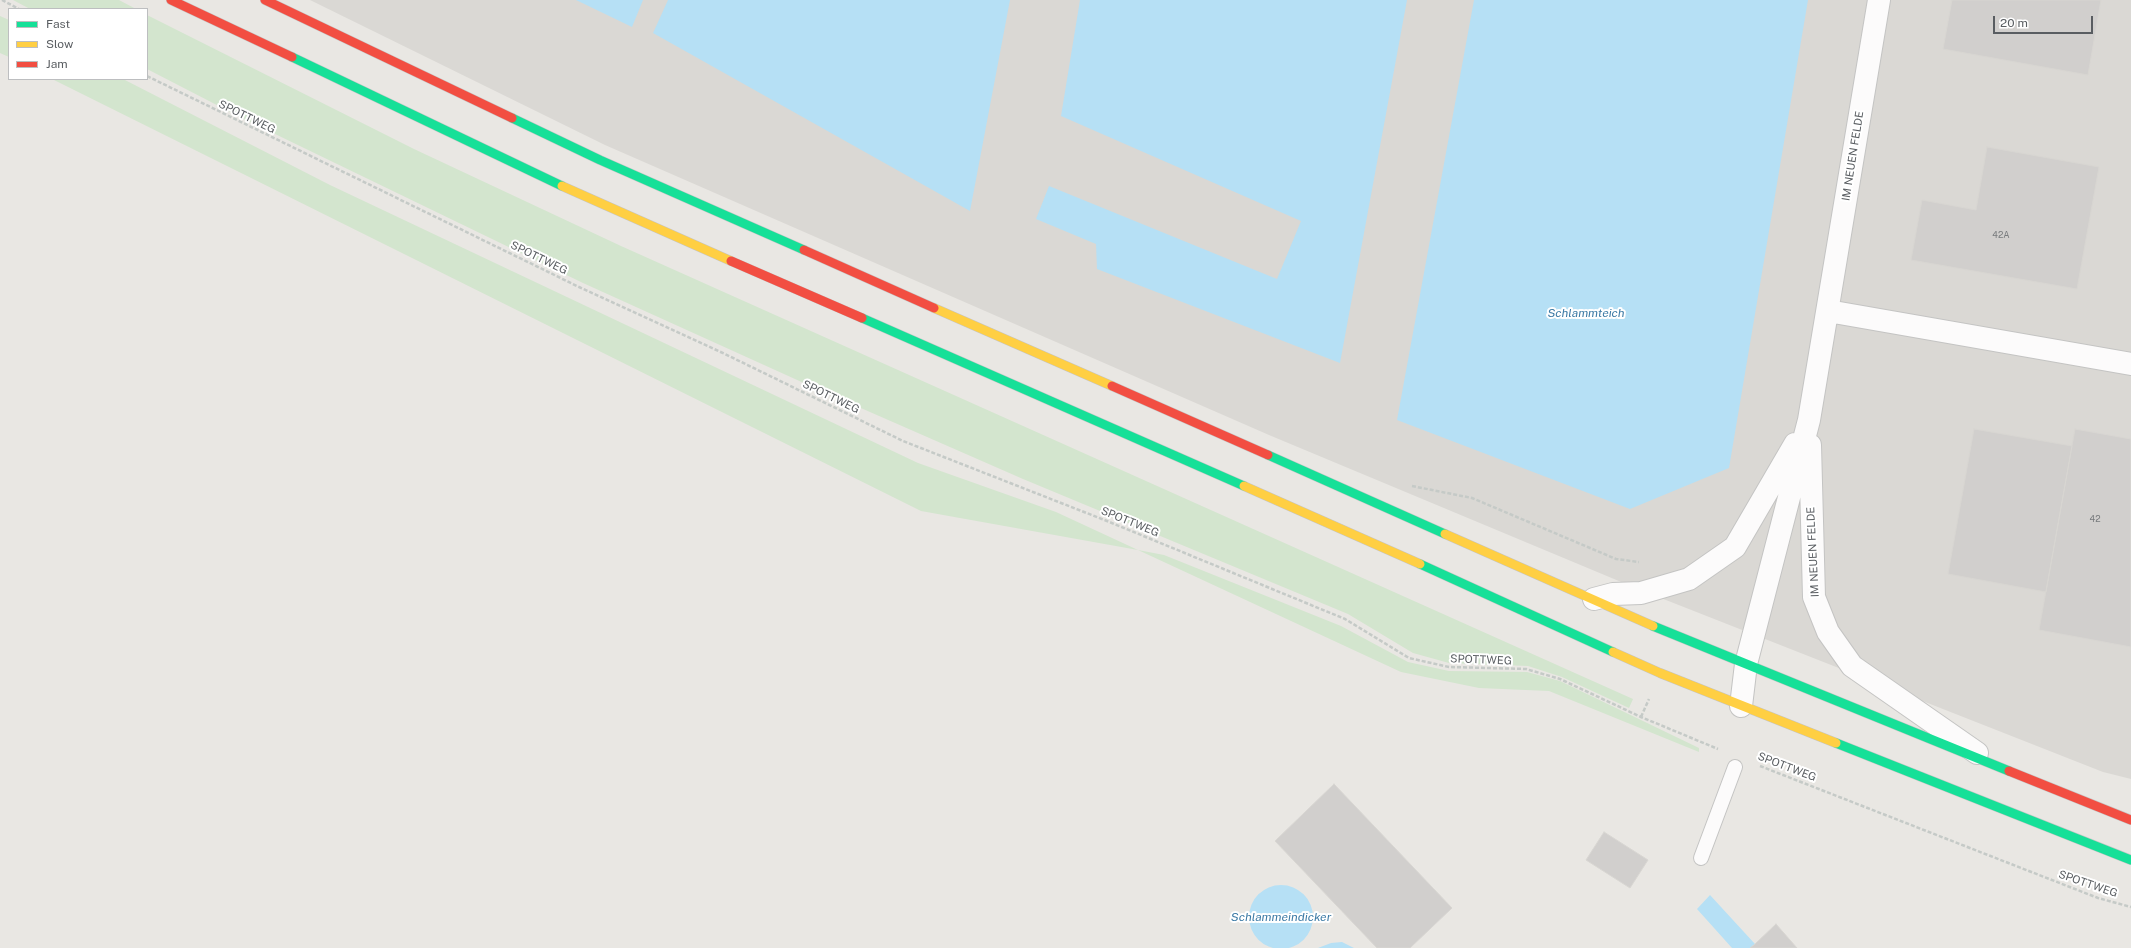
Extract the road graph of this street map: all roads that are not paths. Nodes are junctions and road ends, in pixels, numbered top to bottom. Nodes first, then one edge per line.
1 (171, 0) edge
2 (265, 0) edge
3 (1879, 0) edge
4 (1828, 311) junction
5 (2131, 364) edge
6 (1809, 420) junction
7 (1594, 599) junction
8 (1746, 664) junction
9 (1741, 706) junction
10 (1996, 766) junction
11 (1735, 767) dead end
12 (2131, 820) edge
13 (1701, 858) dead end
14 (2131, 860) edge

1 - 9 main road
2 - 7 main road
3 - 4 street, IM NEUEN FELDE
4 - 5 street
4 - 6 street, IM NEUEN FELDE
6 - 7 street, IM NEUEN FELDE
6 - 8 street, IM NEUEN FELDE
6 - 10 street, IM NEUEN FELDE
7 - 8 main road
8 - 9 street, IM NEUEN FELDE
8 - 10 main road
9 - 14 main road
10 - 12 main road
11 - 13 lane

